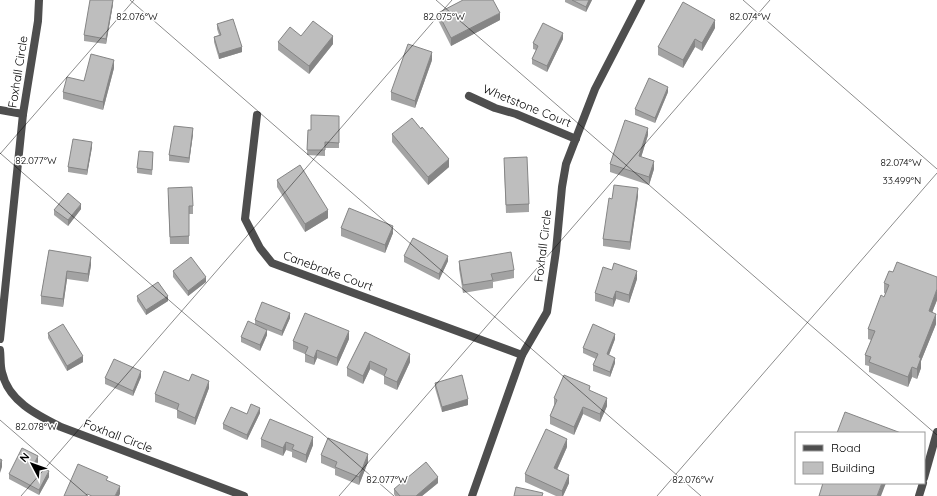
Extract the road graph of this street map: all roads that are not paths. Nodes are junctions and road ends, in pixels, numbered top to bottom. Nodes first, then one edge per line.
1 (39, 0) edge
2 (641, 0) edge
3 (468, 96) dead end
4 (0, 110) edge
5 (23, 114) junction
6 (257, 116) dead end
7 (576, 139) junction
8 (0, 339) edge
9 (0, 350) edge
10 (522, 355) junction
11 (937, 432) edge
12 (925, 474) edge
13 (923, 484) edge
14 (244, 496) edge
15 (472, 496) edge
16 (919, 496) edge

1 - 5 street, Foxhall Circle
2 - 7 street, Foxhall Circle
3 - 7 street, Whetstone Court
4 - 5 street
5 - 8 street, Foxhall Circle
6 - 10 street, Canebrake Court
7 - 10 street, Foxhall Circle
9 - 14 street, Foxhall Circle
10 - 15 street, Foxhall Circle
11 - 12 street
13 - 16 street

